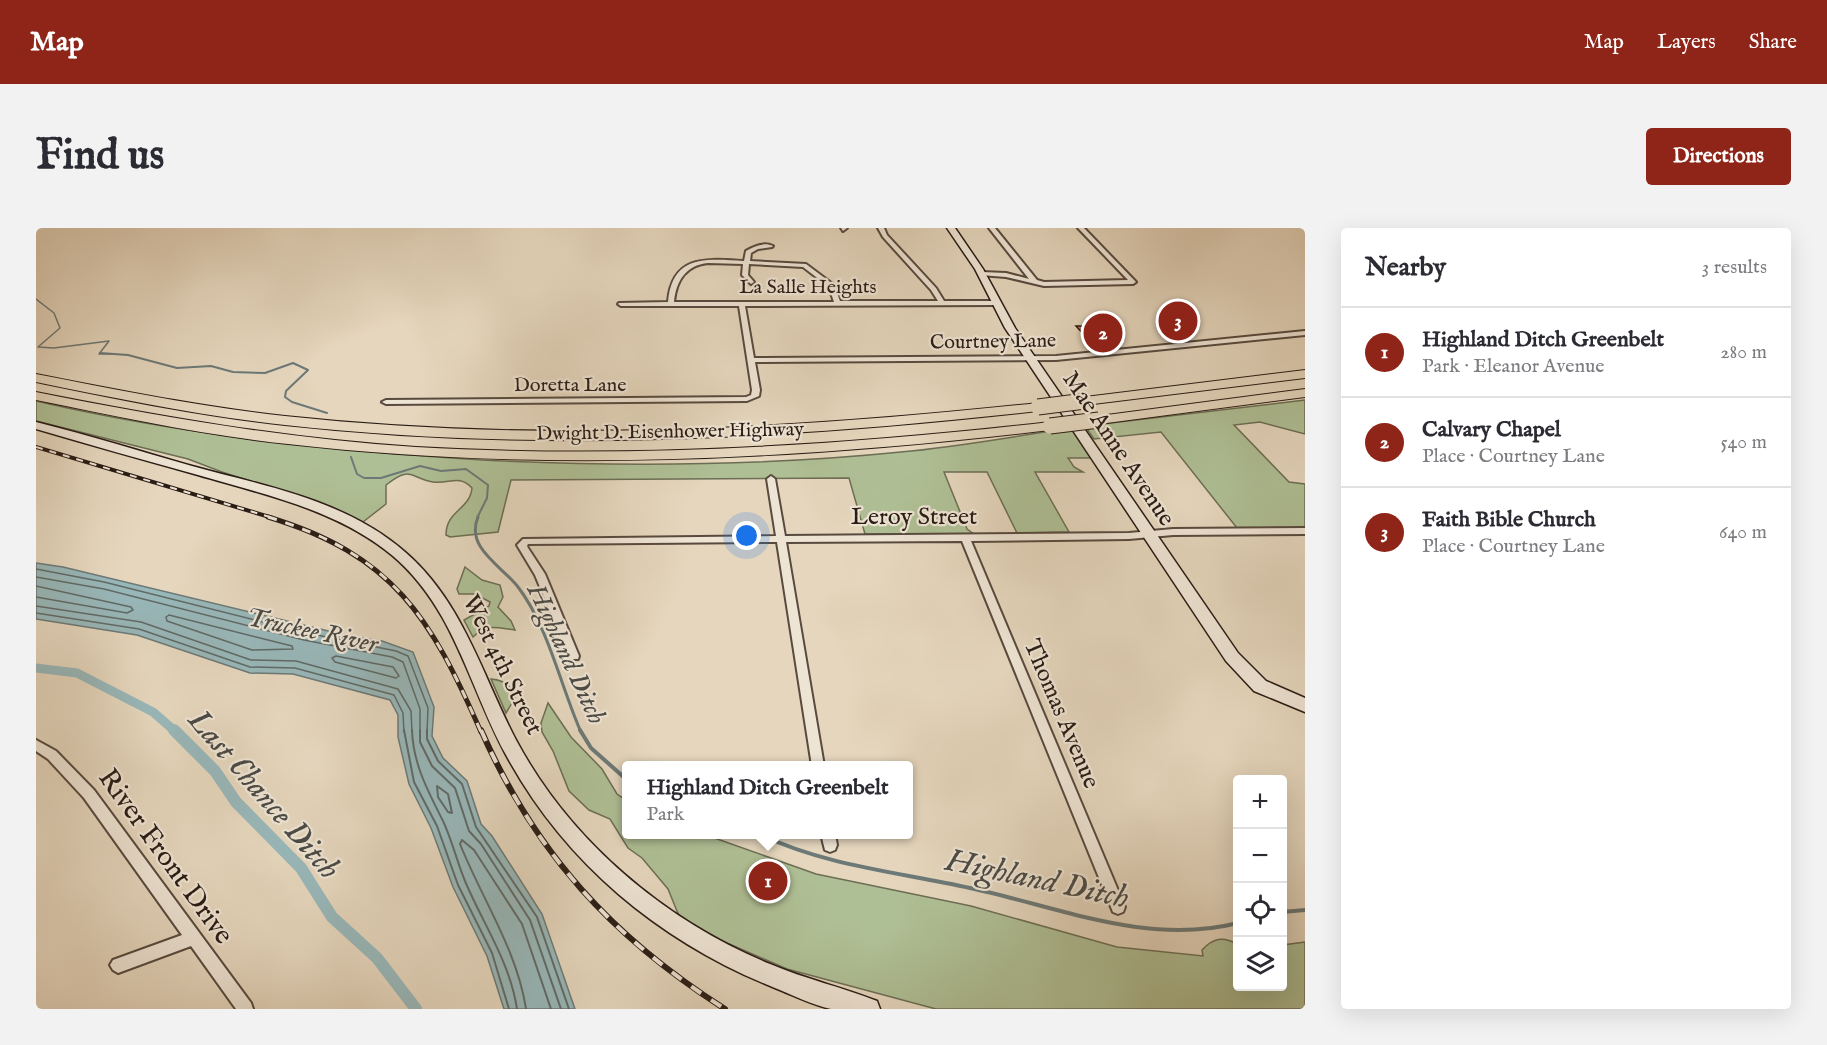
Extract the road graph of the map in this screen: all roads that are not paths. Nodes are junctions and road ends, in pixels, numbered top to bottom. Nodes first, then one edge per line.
1 (881, 228) edge
2 (951, 228) edge
3 (992, 228) edge
4 (1082, 228) edge
5 (770, 246) dead end
6 (747, 263) junction
7 (982, 274) junction
8 (1034, 281) junction
9 (751, 282) dead end
10 (942, 303) junction
11 (996, 303) junction
12 (621, 304) dead end
13 (671, 304) junction
14 (742, 304) junction
15 (838, 304) junction
16 (1305, 333) edge
17 (1031, 359) junction
18 (751, 360) junction
19 (1305, 374) edge
20 (36, 378) edge
21 (1305, 393) edge
22 (36, 396) edge
23 (387, 402) dead end
24 (36, 425) edge
25 (771, 479) dead end
26 (1305, 531) edge
27 (1150, 534) junction
28 (965, 537) junction
29 (781, 538) junction
30 (574, 656) dead end
31 (1305, 705) edge
32 (36, 744) edge
33 (817, 761) edge
34 (1118, 907) dead end
35 (194, 938) junction
36 (118, 965) dead end
37 (244, 1009) edge
38 (869, 1009) edge

1 - 10 street
2 - 7 main road, Mae Anne Avenue
3 - 8 street
4 - 8 street
5 - 6 street
6 - 9 street
6 - 13 street
6 - 15 street
7 - 8 street
7 - 11 main road, Mae Anne Avenue
10 - 11 street, La Salle Heights
10 - 15 street, La Salle Heights
11 - 17 main road, Mae Anne Avenue
12 - 13 street, La Salle Heights
13 - 14 street, La Salle Heights
14 - 15 street, La Salle Heights
14 - 18 street
16 - 17 street, Courtney Lane
17 - 18 street, Courtney Lane
17 - 27 main road, Mae Anne Avenue
18 - 23 street, Doretta Lane
19 - 20 highway, Dwight D. Eisenhower Highway, bridge
21 - 22 highway, Dwight D. Eisenhower Highway, bridge
24 - 38 main road, West 4th Street
25 - 29 street
26 - 27 street, Leroy Street
27 - 28 street, Leroy Street
27 - 31 main road, Mae Anne Avenue
28 - 29 street, Leroy Street
28 - 34 street, Thomas Avenue
29 - 30 street, Leroy Street
29 - 33 street
32 - 35 street, River Front Drive
35 - 36 street
35 - 37 street, River Front Drive

